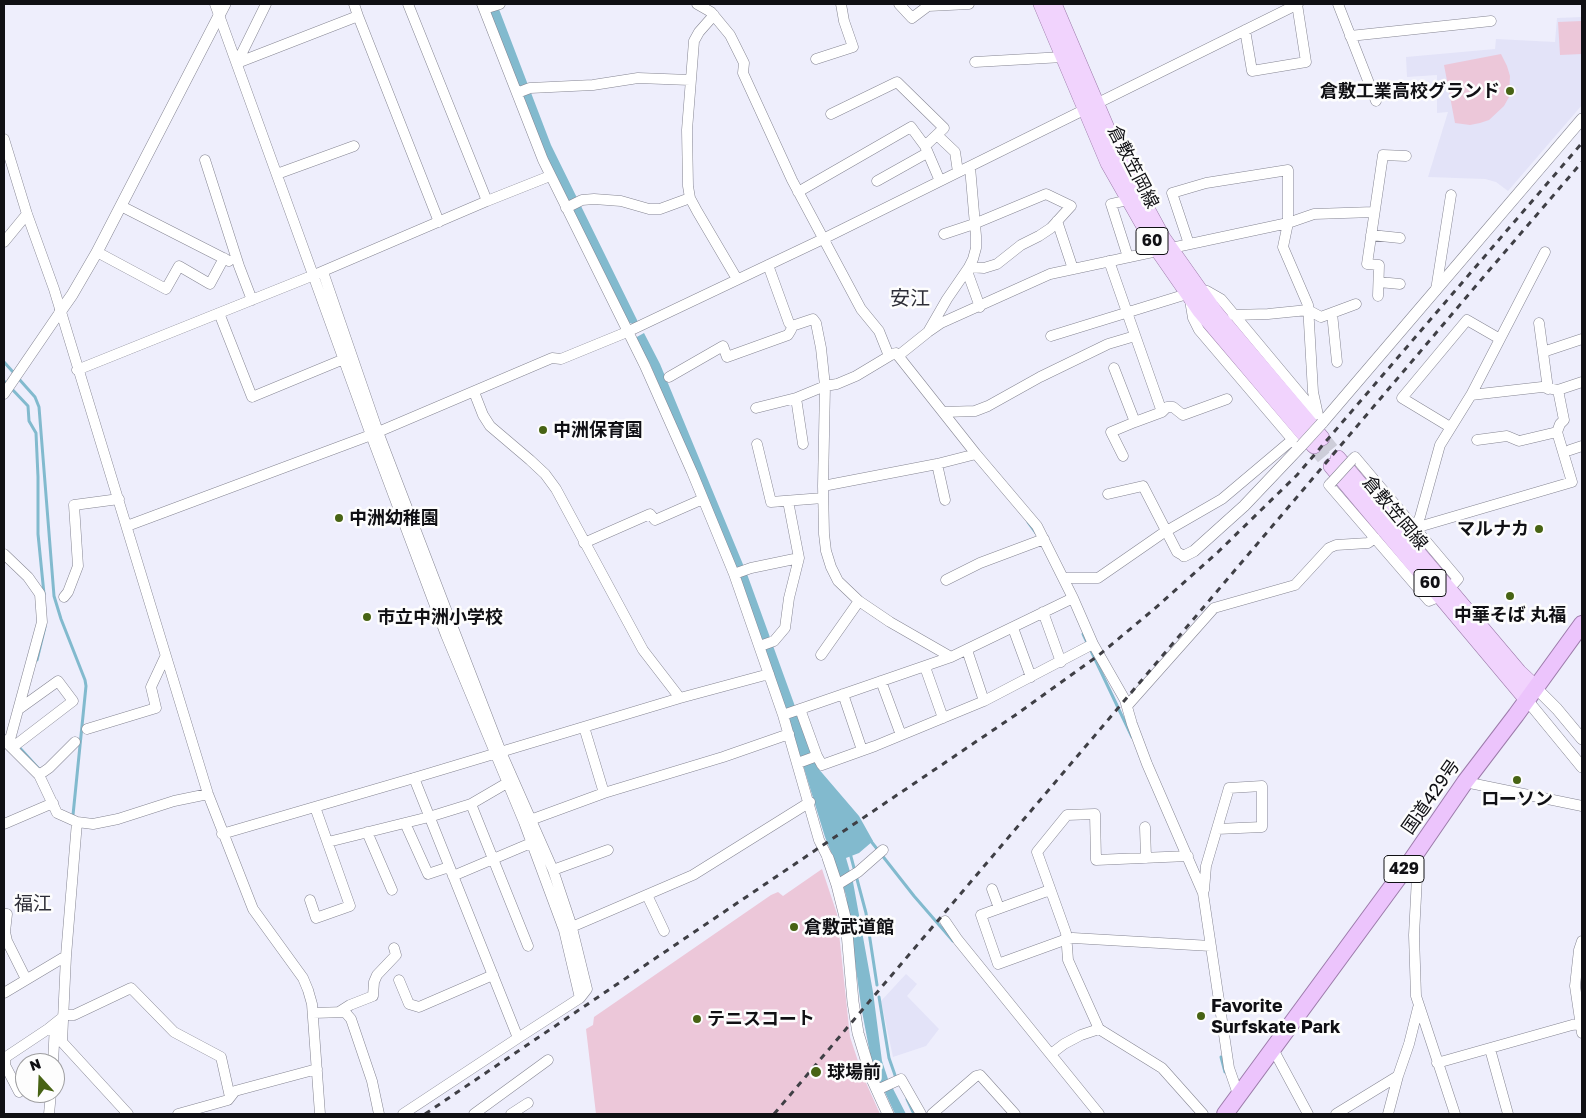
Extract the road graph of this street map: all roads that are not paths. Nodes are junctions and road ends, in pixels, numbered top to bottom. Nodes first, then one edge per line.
1 (215, 4) edge
2 (225, 4) edge
3 (266, 4) edge
4 (354, 4) edge
5 (408, 4) edge
6 (499, 4) edge
7 (697, 4) edge
8 (841, 4) edge
9 (899, 4) edge
10 (969, 4) edge
11 (1041, 4) edge
12 (1054, 4) edge
13 (1296, 4) edge
14 (1338, 4) edge
15 (484, 7) edge
16 (220, 15) junction
17 (358, 16) junction
18 (712, 17) junction
19 (1491, 21) dead end
20 (1245, 30) junction
21 (1350, 36) junction
22 (1063, 57) junction
23 (816, 59) dead end
24 (975, 62) dead end
25 (237, 63) junction
26 (690, 80) junction
27 (518, 93) junction
28 (1376, 101) dead end
29 (1090, 106) junction
30 (831, 114) dead end
31 (1582, 119) edge
32 (937, 135) junction
33 (4, 139) edge
34 (354, 146) dead end
35 (926, 149) junction
36 (1406, 156) dead end
37 (204, 160) dead end
38 (970, 167) junction
39 (958, 172) junction
40 (277, 174) junction
41 (550, 176) junction
42 (877, 181) dead end
43 (940, 181) junction
44 (800, 190) junction
45 (1450, 195) dead end
46 (690, 198) junction
47 (1128, 200) junction
48 (487, 201) junction
49 (120, 206) junction
50 (568, 207) junction
51 (1374, 212) junction
52 (27, 214) junction
53 (1057, 221) junction
54 (439, 222) junction
55 (1288, 223) junction
56 (974, 224) junction
57 (944, 234) dead end
58 (1371, 235) junction
59 (1400, 238) dead end
60 (823, 239) junction
61 (4, 242) edge
62 (1189, 244) junction
63 (1164, 250) junction
64 (97, 252) junction
65 (1544, 252) dead end
66 (1128, 257) junction
67 (224, 258) junction
68 (1109, 261) junction
69 (768, 265) junction
70 (239, 266) junction
71 (968, 269) junction
72 (1073, 269) junction
73 (318, 273) junction
74 (737, 279) junction
75 (1379, 282) junction
76 (1400, 284) dead end
77 (1436, 290) junction
78 (1192, 294) junction
79 (1378, 296) dead end
80 (252, 300) junction
81 (1356, 304) dead end
82 (980, 306) junction
83 (1308, 310) junction
84 (60, 312) junction
85 (1127, 312) junction
86 (219, 313) junction
87 (1332, 313) junction
88 (1233, 314) junction
89 (1538, 323) dead end
90 (792, 326) junction
91 (628, 331) junction
92 (928, 332) junction
93 (1051, 336) dead end
94 (1135, 336) junction
95 (1500, 339) junction
96 (1582, 339) edge
97 (1544, 352) junction
98 (893, 355) junction
99 (344, 359) junction
100 (1337, 362) dead end
101 (1114, 368) dead end
102 (77, 370) junction
103 (669, 377) dead end
104 (7, 380) edge
105 (1582, 382) edge
106 (825, 386) junction
107 (1553, 390) junction
108 (474, 392) junction
109 (4, 394) edge
110 (1472, 395) junction
111 (796, 398) junction
112 (1227, 399) dead end
113 (756, 408) dead end
114 (944, 412) junction
115 (1162, 412) junction
116 (1135, 422) junction
117 (1450, 427) junction
118 (1557, 432) junction
119 (374, 433) junction
120 (1311, 435) junction
121 (1477, 440) dead end
122 (757, 444) dead end
123 (803, 444) dead end
124 (1582, 446) edge
125 (1570, 450) dead end
126 (974, 454) junction
127 (1123, 456) dead end
128 (1340, 462) junction
129 (937, 464) junction
130 (823, 486) junction
131 (1108, 494) dead end
132 (823, 498) junction
133 (118, 499) junction
134 (703, 499) junction
135 (945, 500) dead end
136 (788, 501) junction
137 (127, 526) junction
138 (1415, 528) junction
139 (1167, 532) junction
140 (1375, 538) junction
141 (1041, 540) junction
142 (584, 542) junction
143 (4, 554) edge
144 (1184, 556) joint
145 (799, 558) junction
146 (739, 573) junction
147 (1063, 578) junction
148 (946, 580) dead end
149 (1445, 592) junction
150 (64, 597) dead end
151 (1071, 599) junction
152 (859, 601) junction
153 (1043, 612) junction
154 (1582, 624) edge
155 (1013, 628) junction
156 (761, 646) junction
157 (1090, 646) junction
158 (967, 650) junction
159 (820, 655) dead end
160 (165, 657) junction
161 (951, 657) junction
162 (1061, 662) junction
163 (925, 667) junction
164 (769, 674) junction
165 (1031, 677) junction
166 (881, 681) junction
167 (843, 694) junction
168 (1531, 694) junction
169 (680, 698) junction
170 (984, 701) junction
171 (1127, 706) junction
172 (19, 709) junction
173 (798, 709) junction
174 (785, 714) junction
175 (943, 718) junction
176 (584, 727) junction
177 (87, 730) dead end
178 (789, 734) junction
179 (901, 734) junction
180 (1582, 739) edge
181 (75, 742) dead end
182 (9, 743) edge
183 (862, 750) junction
184 (498, 753) junction
185 (815, 757) junction
186 (799, 762) junction
187 (1582, 767) edge
188 (41, 774) junction
189 (414, 778) junction
190 (1464, 782) junction
191 (507, 783) junction
192 (604, 793) junction
193 (208, 794) junction
194 (52, 802) junction
195 (810, 802) junction
196 (471, 804) junction
197 (1582, 806) edge
198 (315, 807) junction
199 (429, 817) junction
200 (528, 821) junction
201 (76, 822) junction
202 (406, 823) junction
203 (4, 824) edge
204 (1145, 827) dead end
205 (1217, 829) junction
206 (366, 832) junction
207 (222, 834) junction
208 (328, 842) junction
209 (530, 843) junction
210 (608, 850) dead end
211 (881, 852) dead end
212 (1185, 856) junction
213 (828, 858) joint
214 (1146, 858) junction
215 (494, 860) junction
216 (1410, 862) junction
217 (553, 870) junction
218 (451, 871) junction
219 (839, 884) junction
220 (992, 889) dead end
221 (392, 890) dead end
222 (1050, 890) junction
223 (1203, 893) junction
224 (647, 895) junction
225 (310, 900) dead end
226 (999, 908) junction
227 (4, 914) edge
228 (945, 921) dead end
229 (568, 929) junction
230 (664, 931) dead end
231 (1067, 939) junction
232 (1582, 941) edge
233 (1209, 945) junction
234 (528, 946) dead end
235 (394, 948) dead end
236 (66, 956) junction
237 (998, 964) junction
238 (983, 970) junction
239 (493, 975) junction
240 (26, 979) junction
241 (399, 980) dead end
242 (4, 993) edge
243 (1418, 1004) junction
244 (340, 1012) junction
245 (313, 1013) junction
246 (60, 1019) junction
247 (1581, 1023) edge
248 (1099, 1029) junction
249 (518, 1038) junction
250 (1273, 1048) junction
251 (1490, 1049) junction
252 (55, 1053) edge
253 (1051, 1054) junction
254 (548, 1060) dead end
255 (1438, 1063) junction
256 (317, 1069) junction
257 (1398, 1076) junction
258 (15, 1084) edge
259 (879, 1089) junction
260 (1239, 1096) junction
261 (230, 1097) junction
262 (528, 1103) dead end
263 (200, 1111) edge
264 (128, 1114) edge
265 (178, 1114) edge
266 (320, 1114) edge
267 (379, 1114) edge
268 (403, 1114) edge
269 (474, 1114) edge
270 (511, 1114) edge
271 (888, 1114) edge
272 (921, 1114) edge
273 (932, 1114) edge
274 (1015, 1114) edge
275 (1098, 1114) edge
276 (1203, 1114) edge
277 (1225, 1114) edge
278 (1308, 1114) edge
279 (1336, 1114) edge
280 (1388, 1114) edge
281 (1455, 1114) edge
282 (1508, 1114) edge

1 - 16 street
2 - 16 street
3 - 25 street
4 - 17 street
5 - 48 street
6 - 15 street
7 - 18 street
8 - 23 street
9 - 10 street
11 - 22 main road, 倉敷笠岡線 / 60
12 - 29 main road, 倉敷笠岡線 / 60
13 - 20 street
13 - 20 street
14 - 21 street
15 - 27 street
16 - 25 street
16 - 49 street
17 - 25 street
17 - 54 street
18 - 26 street
18 - 44 street
19 - 21 street
20 - 29 street
21 - 28 street
22 - 24 street
22 - 29 main road, 倉敷笠岡線 / 60
25 - 40 street
26 - 27 street
26 - 46 street
27 - 41 street
29 - 38 street
29 - 47 main road, 倉敷笠岡線 / 60
29 - 63 main road, 倉敷笠岡線 / 60
30 - 32 street
31 - 77 street
32 - 35 street
32 - 39 street
33 - 52 street
34 - 40 street
35 - 42 street
35 - 43 street
35 - 44 street
36 - 51 street
37 - 70 street
38 - 39 street
38 - 56 street
39 - 43 street
40 - 73 street
41 - 48 street
41 - 50 street
43 - 60 street
44 - 60 street
45 - 77 street
46 - 50 street
46 - 74 street
47 - 63 main road, 倉敷笠岡線 / 60
47 - 66 street
48 - 54 street
49 - 64 street
49 - 67 street
50 - 91 street
51 - 55 street
51 - 58 street
52 - 61 street
52 - 84 street
53 - 56 street
53 - 71 street
53 - 72 street
54 - 73 street
55 - 62 street
55 - 62 street
55 - 83 street
56 - 57 street
56 - 71 street
58 - 59 street
58 - 75 street
60 - 69 street
60 - 98 street
62 - 63 street
63 - 66 street
63 - 78 main road, 倉敷笠岡線 / 60
64 - 67 street
64 - 84 street
65 - 95 street
66 - 68 street
67 - 70 street
68 - 72 street
68 - 85 street
69 - 74 street
69 - 90 street
70 - 80 street
71 - 82 street
71 - 92 street
72 - 82 street
73 - 80 street
73 - 99 street
73 - 119 street
74 - 91 street
75 - 76 street
75 - 79 street
77 - 120 street
78 - 85 street
78 - 88 street
78 - 120 main road, 倉敷笠岡線 / 60
78 - 120 street
80 - 86 street
81 - 87 street
82 - 92 street
83 - 87 street
83 - 88 street
83 - 120 street
84 - 102 street
84 - 104 street
85 - 93 street
85 - 94 street
86 - 99 street
86 - 102 street
87 - 100 street
88 - 120 street
89 - 97 street
90 - 103 street
90 - 106 street
91 - 108 street
91 - 134 street
92 - 98 street
94 - 114 street
94 - 115 street
95 - 110 street
95 - 117 street
96 - 97 street
97 - 107 street
98 - 106 street
98 - 114 street
99 - 119 street
101 - 116 street
102 - 133 street
104 - 109 street
105 - 107 street
106 - 111 street
106 - 130 street
107 - 110 street
107 - 118 street
108 - 119 street
108 - 142 street
110 - 117 street
111 - 113 street
111 - 123 street
112 - 115 street
114 - 126 street
115 - 116 street
116 - 127 street
117 - 138 street
118 - 121 street
118 - 138 street
119 - 137 street
119 - 184 street
120 - 139 street
120 - 144 street
122 - 136 street
124 - 125 street
126 - 129 street
126 - 141 street
128 - 138 street
128 - 140 street, bridge
128 - 149 main road, 倉敷笠岡線 / 60
129 - 130 street
129 - 135 street
130 - 132 street
131 - 139 street
132 - 136 street
132 - 152 street
133 - 137 street
133 - 150 street
134 - 142 street
134 - 146 street
136 - 145 street
137 - 160 street
138 - 149 street
139 - 144 street
139 - 147 street
140 - 149 street
140 - 171 street
141 - 147 street
141 - 148 street
142 - 169 street
143 - 172 street
145 - 146 street
145 - 156 street
146 - 156 street
147 - 151 street
149 - 168 main road, 倉敷笠岡線 / 60
151 - 153 street
151 - 157 street
152 - 159 street
152 - 161 street
153 - 155 street
153 - 162 street
154 - 168 highway, 国道429号 / 429
155 - 158 street
155 - 165 street
156 - 164 street
157 - 162 street
157 - 171 street
158 - 161 street
158 - 170 street
160 - 177 street
160 - 193 street
161 - 163 street
162 - 165 street
163 - 166 street
163 - 175 street
164 - 169 street
164 - 174 street
165 - 170 street
166 - 167 street
166 - 179 street
167 - 173 street
167 - 183 street
168 - 180 street
168 - 187 street
168 - 190 highway, 国道429号 / 429
169 - 176 street
170 - 175 street
171 - 212 street
172 - 182 street
172 - 182 street
173 - 174 street
173 - 185 street
174 - 178 street
175 - 179 street
176 - 184 street
176 - 192 street
178 - 186 street
178 - 192 street
179 - 183 street
181 - 188 street
182 - 188 street
183 - 185 street
184 - 189 street
184 - 191 street
184 - 200 street
185 - 186 street
186 - 195 street
188 - 194 street
189 - 198 street
189 - 199 street
190 - 197 street
190 - 216 highway, 国道429号 / 429
191 - 196 street
191 - 200 street
192 - 200 street
193 - 201 street
193 - 207 street
194 - 201 street
194 - 203 street
195 - 213 street
195 - 224 street
196 - 199 street
196 - 215 street
198 - 207 street
198 - 208 street
199 - 202 street
199 - 218 street
200 - 209 street
200 - 217 street
201 - 236 street
202 - 206 street
202 - 218 street
204 - 214 street
205 - 205 street
205 - 223 street
206 - 208 street
206 - 221 street
207 - 245 street
208 - 225 street
209 - 215 street
209 - 229 street
210 - 217 street
211 - 219 street
212 - 214 street
212 - 223 street
213 - 219 street
214 - 222 street
215 - 218 street
215 - 234 street
216 - 243 street
216 - 250 highway, 国道429号 / 429
217 - 229 street
218 - 239 street
219 - 259 street
220 - 226 street
222 - 226 street
222 - 231 street
223 - 233 street
224 - 229 street
224 - 230 street
226 - 237 street
227 - 240 street
228 - 238 street
229 - 249 street
231 - 233 street
231 - 237 street
231 - 248 street
232 - 247 street
233 - 260 street
235 - 244 street
236 - 240 street
236 - 246 street
237 - 238 street
238 - 253 street
239 - 241 street
239 - 249 street
240 - 242 street
243 - 255 street
243 - 257 street
244 - 245 street
244 - 267 street
245 - 256 street
246 - 252 street
246 - 258 street
246 - 261 street
246 - 264 street
247 - 251 street
248 - 253 street
248 - 276 street
249 - 268 street
250 - 260 highway, 国道429号 / 429
250 - 278 street
251 - 255 street
251 - 282 street
253 - 275 street
254 - 269 street
255 - 281 street
256 - 261 street
256 - 266 street
257 - 279 street
257 - 280 street
259 - 271 street
259 - 272 street
260 - 277 highway, 国道429号 / 429
261 - 263 street
262 - 270 street
263 - 265 street
273 - 274 street

